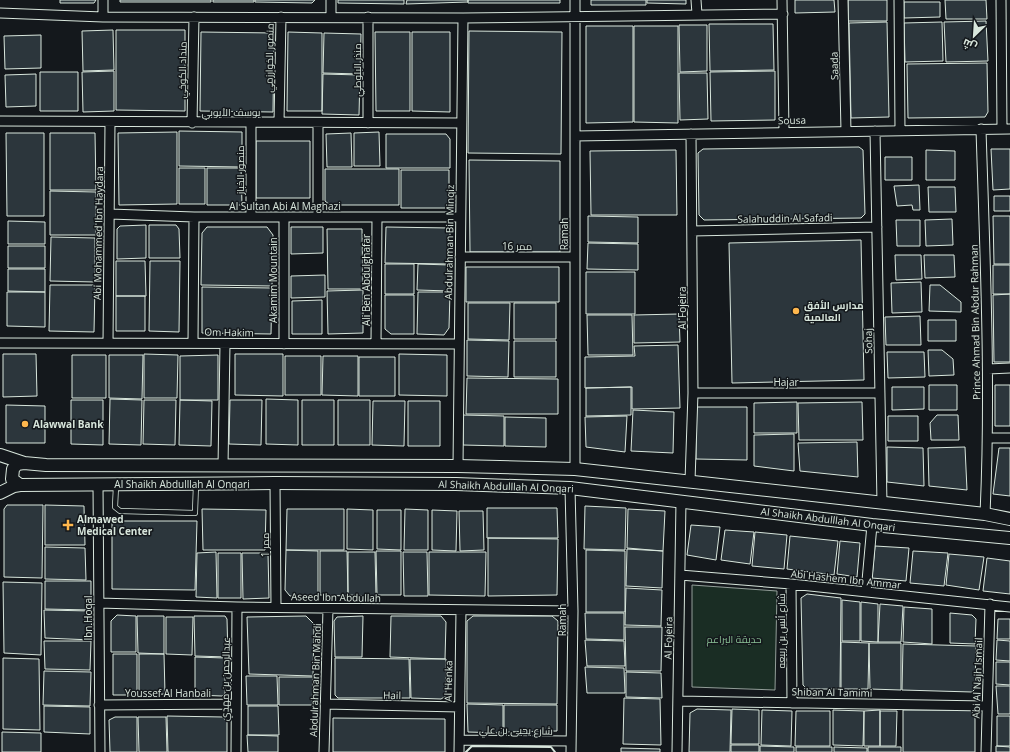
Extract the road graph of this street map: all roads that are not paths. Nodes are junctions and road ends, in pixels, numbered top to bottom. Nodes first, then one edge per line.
1 (103, 0) edge
2 (331, 0) edge
3 (575, 0) edge
4 (696, 0) edge
5 (782, 0) edge
6 (843, 0) edge
7 (899, 0) edge
8 (1001, 0) edge
9 (0, 13) edge
10 (696, 14) junction
11 (782, 14) junction
12 (103, 17) junction
13 (194, 17) junction
14 (281, 17) junction
15 (331, 17) junction
16 (368, 17) junction
17 (463, 18) junction
18 (575, 18) junction
19 (0, 121) edge
20 (279, 122) junction
21 (318, 122) junction
22 (110, 123) junction
23 (192, 123) junction
24 (251, 123) junction
25 (368, 123) junction
26 (461, 123) junction
27 (1006, 129) edge
28 (900, 130) junction
29 (981, 130) junction
30 (784, 131) junction
31 (846, 131) junction
32 (875, 131) junction
33 (691, 134) junction
34 (575, 136) junction
35 (110, 214) junction
36 (194, 217) junction
37 (251, 217) junction
38 (284, 217) junction
39 (318, 217) junction
40 (377, 217) junction
41 (460, 217) junction
42 (877, 227) junction
43 (692, 231) junction
44 (460, 257) junction
45 (575, 257) junction
46 (0, 343) edge
47 (108, 343) junction
48 (193, 343) junction
49 (225, 344) junction
50 (284, 344) junction
51 (376, 344) junction
52 (459, 344) junction
53 (1010, 368) edge
54 (988, 369) junction
55 (693, 392) junction
56 (880, 393) junction
57 (988, 438) junction
58 (1010, 438) edge
59 (0, 455) edge
60 (24, 463) junction
61 (223, 466) junction
62 (458, 466) junction
63 (575, 469) junction
64 (690, 481) junction
65 (196, 483) junction
66 (275, 483) junction
67 (116, 484) junction
68 (20, 485) junction
69 (98, 485) junction
70 (570, 488) junction
71 (0, 493) edge
72 (681, 501) junction
73 (882, 503) junction
74 (985, 514) junction
75 (1010, 519) edge
76 (872, 525) junction
77 (1010, 538) edge
78 (680, 575) junction
79 (791, 584) junction
80 (866, 592) junction
81 (99, 603) junction
82 (990, 604) junction
83 (237, 607) junction
84 (276, 607) junction
85 (1010, 607) edge
86 (328, 608) junction
87 (461, 610) junction
88 (573, 611) junction
89 (678, 701) junction
90 (792, 703) junction
91 (236, 704) junction
92 (325, 704) junction
93 (99, 705) junction
94 (986, 706) junction
95 (459, 707) junction
96 (460, 740) junction
97 (572, 742) junction
98 (100, 752) edge
99 (236, 752) edge
100 (324, 752) edge
101 (460, 752) edge
102 (572, 752) edge
103 (677, 752) edge
104 (986, 752) edge

1 - 12 street
2 - 15 street
3 - 18 street, Ramah
4 - 10 street
5 - 11 street
6 - 31 street, Saada
7 - 28 street
8 - 27 street
9 - 12 street
10 - 11 street
10 - 18 street
11 - 30 street
12 - 13 street
13 - 14 street
13 - 23 street, منداد الكوخي
14 - 15 street
14 - 20 street, منصور الخوارزمي
15 - 16 street
16 - 17 street
16 - 25 street, منذر البلوطي
17 - 18 street
17 - 26 street, Abdulrahman Bin Minqiz
18 - 34 street, Ramah
19 - 22 street, يوسف الأيوبي
20 - 21 street, يوسف الأيوبي
20 - 24 street, يوسف الأيوبي
21 - 25 street, يوسف الأيوبي
21 - 39 street
22 - 23 street, يوسف الأيوبي
22 - 35 street, Abi Mohammed Ibn Haydara
23 - 24 street, يوسف الأيوبي
24 - 37 street, منصور الخباز
25 - 26 street, يوسف الأيوبي
26 - 41 street, Abdulrahman Bin Minqiz
27 - 29 street, Sousa
28 - 29 street, Sousa
28 - 32 street, Sousa
29 - 54 street, Prince Ahmad Bin Abdur Rahman
30 - 31 street, Sousa
30 - 33 street, Sousa
31 - 32 street, Sousa
32 - 42 street, Sohaj
33 - 34 street, Sousa
33 - 43 street, Al Fojeira
34 - 45 street, Ramah
35 - 36 street, Al Sultan Abi Al Maghazi
35 - 47 street, Abi Mohammed Ibn Haydara
36 - 37 street, Al Sultan Abi Al Maghazi
36 - 48 street
37 - 38 street, Al Sultan Abi Al Maghazi
38 - 39 street, Al Sultan Abi Al Maghazi
38 - 50 street, Akamim Mountain
39 - 40 street, Al Sultan Abi Al Maghazi
40 - 41 street, Al Sultan Abi Al Maghazi
40 - 51 street, Ali Ben Abdulghafar
41 - 44 street, Abdulrahman Bin Minqiz
42 - 43 street, Salahuddin Al Safadi
42 - 56 street, Sohaj
43 - 55 street, Al Fojeira
44 - 45 street, ممر 16
44 - 52 street, Abdulrahman Bin Minqiz
45 - 63 street, Ramah
46 - 47 street, Om Hakim
47 - 48 street, Om Hakim
48 - 49 street, Om Hakim
49 - 50 street, Om Hakim
49 - 61 street
50 - 51 street, Om Hakim
51 - 52 street, Om Hakim
52 - 62 street, Abdulrahman Bin Minqiz
53 - 54 street
54 - 57 street, Prince Ahmad Bin Abdur Rahman
55 - 56 street, Hajar
55 - 64 street, Al Fojeira
56 - 73 street, Sohaj
57 - 58 street
57 - 74 street, Prince Ahmad Bin Abdur Rahman
59 - 60 street, Al Shaikh Abdulllah Al Onqari
60 - 61 street, Al Shaikh Abdulllah Al Onqari
60 - 68 street
61 - 62 street, Al Shaikh Abdulllah Al Onqari
62 - 63 street, Al Shaikh Abdulllah Al Onqari
63 - 64 street, Al Shaikh Abdulllah Al Onqari
64 - 73 street, Al Shaikh Abdulllah Al Onqari
65 - 66 street, Al Shaikh Abdulllah Al Onqari
65 - 67 street, Al Shaikh Abdulllah Al Onqari
65 - 67 lane
66 - 70 street, Al Shaikh Abdulllah Al Onqari
66 - 84 street, ممر 1
67 - 69 street, Al Shaikh Abdulllah Al Onqari
68 - 69 street, Al Shaikh Abdulllah Al Onqari
68 - 71 street, Al Shaikh Abdulllah Al Onqari
69 - 81 street, Ibn Hoqal
70 - 72 street, Al Shaikh Abdulllah Al Onqari
70 - 88 street, Ramah
72 - 76 street, Al Shaikh Abdulllah Al Onqari
72 - 78 street, Al Fojeira
73 - 74 street, Al Shaikh Abdulllah Al Onqari
74 - 75 street, Al Shaikh Abdulllah Al Onqari
76 - 77 street, Al Shaikh Abdulllah Al Onqari
76 - 80 street
78 - 79 street, Abi Hashem Ibn Ammar
78 - 89 street, Al Fojeira
79 - 80 street, Abi Hashem Ibn Ammar
79 - 90 street, شارع أنس بن ربيعه
80 - 82 street, Abi Hashem Ibn Ammar
81 - 83 street, Aseed Ibn Abdullah
81 - 93 street, Ibn Hoqal
82 - 85 street, Abi Hashem Ibn Ammar
82 - 94 street, Abi Al Najh Ismail
83 - 84 street, Aseed Ibn Abdullah
83 - 91 street, عبدالرحمن بن مهدي
84 - 86 street, Aseed Ibn Abdullah
86 - 87 street, Aseed Ibn Abdullah
86 - 92 street, Abdulrahman Bin Mahdi
87 - 88 street, Aseed Ibn Abdullah
87 - 95 street, Al Henka
88 - 97 street, Ramah
89 - 90 street, Shiban Al Tamimi
89 - 103 street, Al Fojeira
90 - 94 street, Shiban Al Tamimi
91 - 93 street, Youssef Al Hanbali
91 - 99 street, عبدالرحمن بن مهدي
92 - 95 street, Hail
92 - 100 street, Abdulrahman Bin Mahdi
93 - 98 street, Ibn Hoqal
94 - 104 street, Abi Al Najh Ismail
95 - 96 street, Al Henka
96 - 97 street, شارع يحيى بن علي
96 - 101 street, Al Henka
97 - 102 street, Ramah

